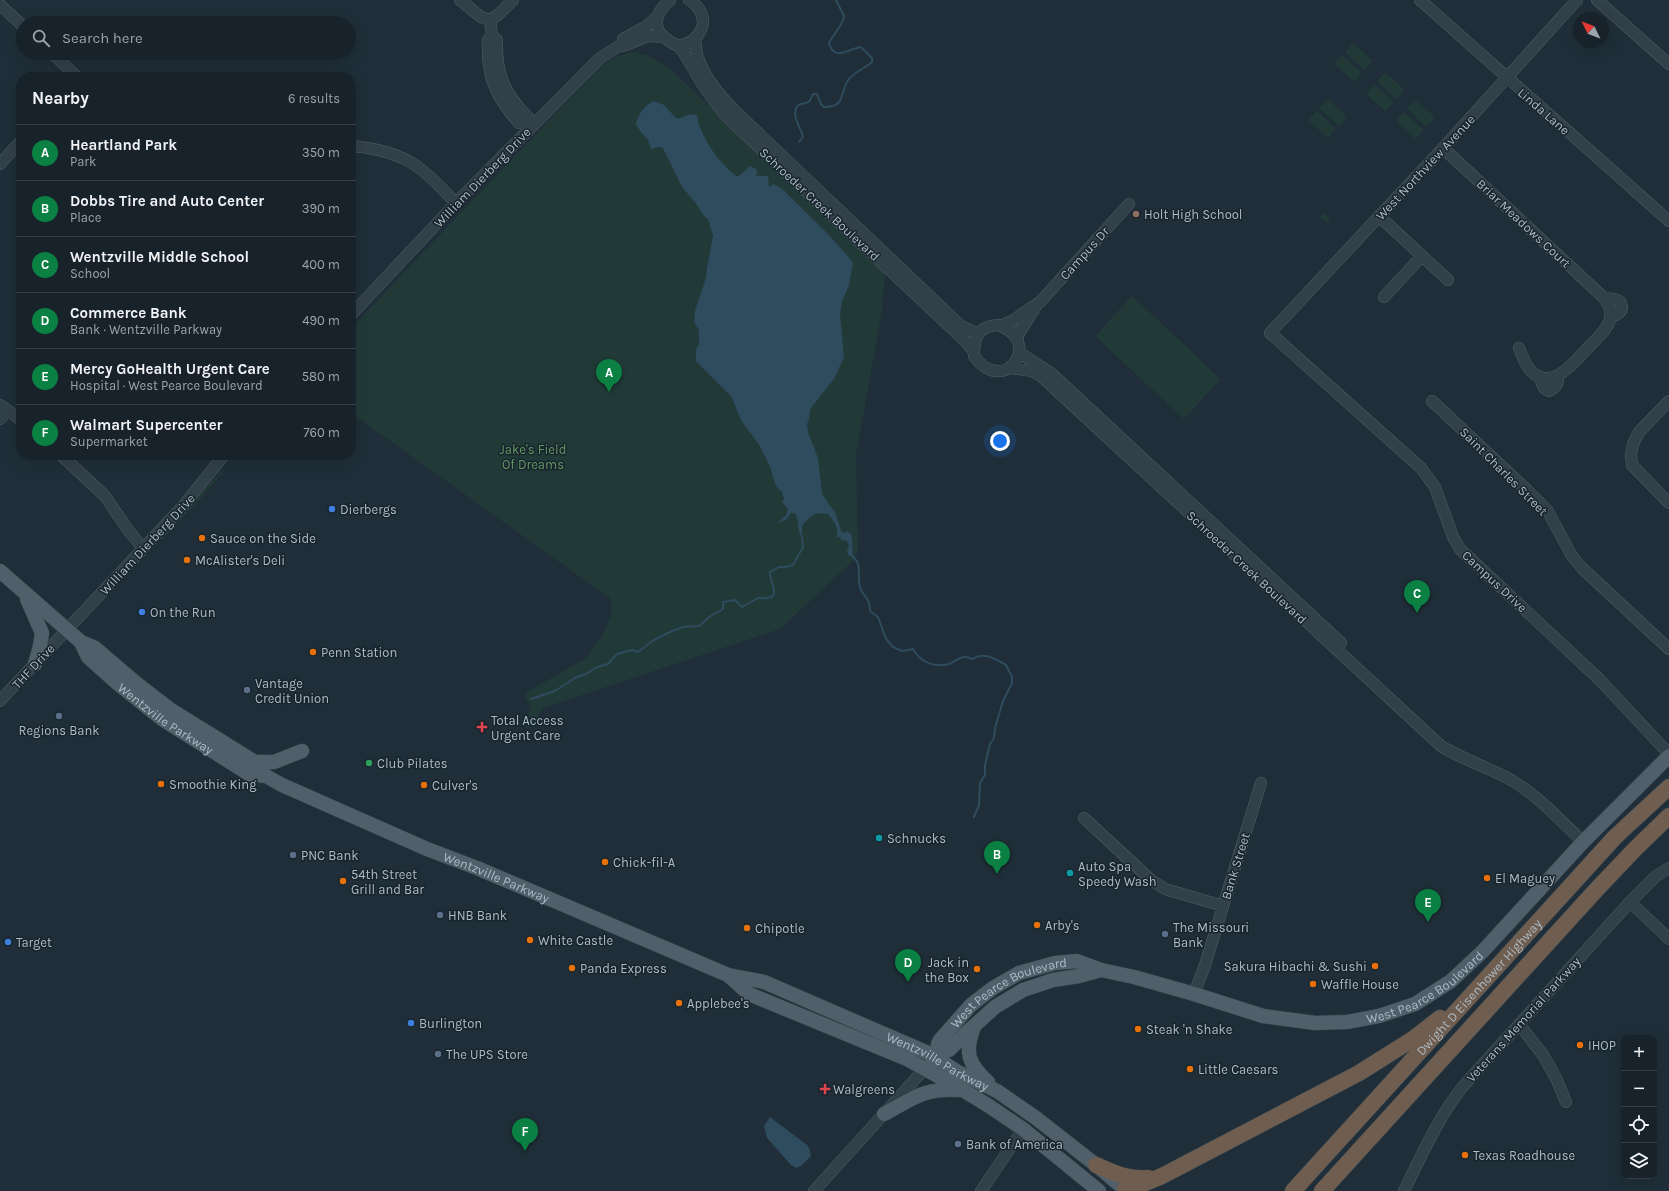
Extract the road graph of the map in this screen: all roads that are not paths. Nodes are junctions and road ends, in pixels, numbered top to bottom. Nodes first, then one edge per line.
1 (460, 0) edge
2 (513, 0) edge
3 (670, 0) edge
4 (689, 0) edge
5 (1420, 0) edge
6 (1577, 0) edge
7 (1597, 0) edge
8 (0, 5) edge
9 (657, 17) junction
10 (16, 20) edge
11 (490, 20) junction
12 (664, 37) junction
13 (695, 39) junction
14 (678, 45) junction
15 (619, 46) junction
16 (60, 60) edge
17 (1669, 64) edge
18 (73, 72) edge
19 (1507, 78) junction
20 (529, 125) junction
21 (16, 146) edge
22 (356, 146) edge
23 (1443, 148) junction
24 (0, 164) edge
25 (456, 203) junction
26 (1128, 204) dead end
27 (1379, 216) junction
28 (1669, 221) edge
29 (1422, 256) junction
30 (1448, 280) dead end
31 (1384, 297) dead end
32 (1040, 302) junction
33 (356, 310) edge
34 (1000, 326) junction
35 (1270, 333) joint
36 (978, 334) junction
37 (1018, 340) junction
38 (1519, 348) dead end
39 (974, 352) junction
40 (1020, 353) junction
41 (1010, 368) junction
42 (1432, 401) dead end
43 (1669, 401) edge
44 (4, 408) edge
45 (16, 416) edge
46 (0, 419) edge
47 (66, 460) edge
48 (220, 460) edge
49 (1669, 503) edge
50 (144, 548) junction
51 (0, 572) edge
52 (24, 593) junction
53 (66, 631) junction
54 (81, 642) junction
55 (1669, 649) edge
56 (35, 664) junction
57 (0, 701) edge
58 (302, 751) dead end
59 (1669, 755) edge
60 (255, 762) junction
61 (1486, 765) junction
62 (266, 776) junction
63 (1261, 783) dead end
64 (1669, 788) edge
65 (1669, 816) edge
66 (1084, 818) dead end
67 (1583, 842) junction
68 (1669, 868) edge
69 (1630, 902) junction
70 (1223, 906) junction
71 (1669, 939) edge
72 (1070, 962) junction
73 (1101, 970) junction
74 (1019, 973) junction
75 (1029, 987) junction
76 (1194, 994) junction
77 (1467, 999) junction
78 (976, 1023) junction
79 (1519, 1024) junction
80 (931, 1061) junction
81 (962, 1090) junction
82 (996, 1091) junction
83 (1566, 1102) dead end
84 (884, 1114) junction
85 (1384, 1122) junction
86 (1022, 1129) junction
87 (1096, 1165) junction
88 (1162, 1176) junction
89 (1126, 1190) edge
90 (814, 1191) edge
91 (981, 1191) edge
92 (1099, 1191) edge
93 (1146, 1191) edge
94 (1293, 1191) edge
95 (1322, 1191) edge
96 (1332, 1191) edge
97 (1404, 1191) edge

1 - 11 street
2 - 11 street
3 - 9 street, William Dierberg Drive
4 - 13 street
5 - 19 street, Linda Lane
6 - 19 street, West Northview Avenue
7 - 17 street
8 - 10 street
9 - 12 street
9 - 15 street, William Dierberg Drive
11 - 20 street
12 - 14 street
12 - 15 street, William Dierberg Drive
13 - 14 street
13 - 36 street, Schroeder Creek Boulevard
14 - 39 street, Schroeder Creek Boulevard
15 - 20 street, William Dierberg Drive
16 - 18 street
19 - 23 street, West Northview Avenue
19 - 28 street, Linda Lane
20 - 25 street, William Dierberg Drive
21 - 24 street
22 - 25 street
23 - 27 street, West Northview Avenue
23 - 38 street, Briar Meadows Court
25 - 33 street, William Dierberg Drive
26 - 32 street, Campus Dr
27 - 29 street
27 - 35 street, West Northview Avenue
29 - 30 street
29 - 31 street
32 - 34 street, Campus Dr
32 - 37 street, Campus Dr
34 - 36 street
34 - 37 street
35 - 59 street, Campus Drive
36 - 39 street
37 - 40 street
39 - 41 street
40 - 41 street
40 - 61 street, Schroeder Creek Boulevard
41 - 61 street, Schroeder Creek Boulevard
42 - 55 street, Saint Charles Street
43 - 49 street
44 - 45 street
44 - 46 street
47 - 50 street
48 - 50 street, William Dierberg Drive
50 - 53 street, William Dierberg Drive
51 - 52 main road, Wentzville Parkway
52 - 53 main road, Wentzville Parkway
52 - 56 main road
53 - 54 main road, Wentzville Parkway
53 - 56 street, THF Drive
54 - 60 main road, Wentzville Parkway
54 - 62 main road, Wentzville Parkway
56 - 57 street, THF Drive
58 - 60 main road
59 - 67 main road, West Pearce Boulevard
60 - 62 main road, Wentzville Parkway
61 - 67 street, Schroeder Creek Boulevard
62 - 80 main road, Wentzville Parkway
63 - 70 street, Bank Street
64 - 77 highway, Dwight D Eisenhower Highway
65 - 85 highway, Dwight D Eisenhower Highway
66 - 70 street
67 - 76 main road, West Pearce Boulevard
68 - 69 street, Veterans Memorial Parkway
69 - 71 street
69 - 79 street, Veterans Memorial Parkway
70 - 76 street, Bank Street
72 - 73 main road, West Pearce Boulevard
72 - 74 main road, West Pearce Boulevard
72 - 75 main road
73 - 75 main road, West Pearce Boulevard
73 - 76 main road, West Pearce Boulevard
74 - 78 main road
74 - 80 main road, West Pearce Boulevard
75 - 78 main road, West Pearce Boulevard
77 - 88 highway
77 - 94 highway, Dwight D Eisenhower Highway
78 - 80 main road, West Pearce Boulevard
78 - 82 main road
79 - 83 street
79 - 97 street, Veterans Memorial Parkway
80 - 81 main road, Wentzville Parkway
80 - 82 main road, Wentzville Parkway
80 - 84 street, West Pearce Boulevard
81 - 84 main road
81 - 86 main road, Wentzville Parkway
82 - 87 main road, Wentzville Parkway
84 - 90 street, West Pearce Boulevard
85 - 95 highway, Dwight D Eisenhower Highway
85 - 96 highway
86 - 91 street
86 - 92 main road, Wentzville Parkway
87 - 88 highway
87 - 89 main road, Wentzville Parkway
88 - 89 highway
88 - 93 highway

